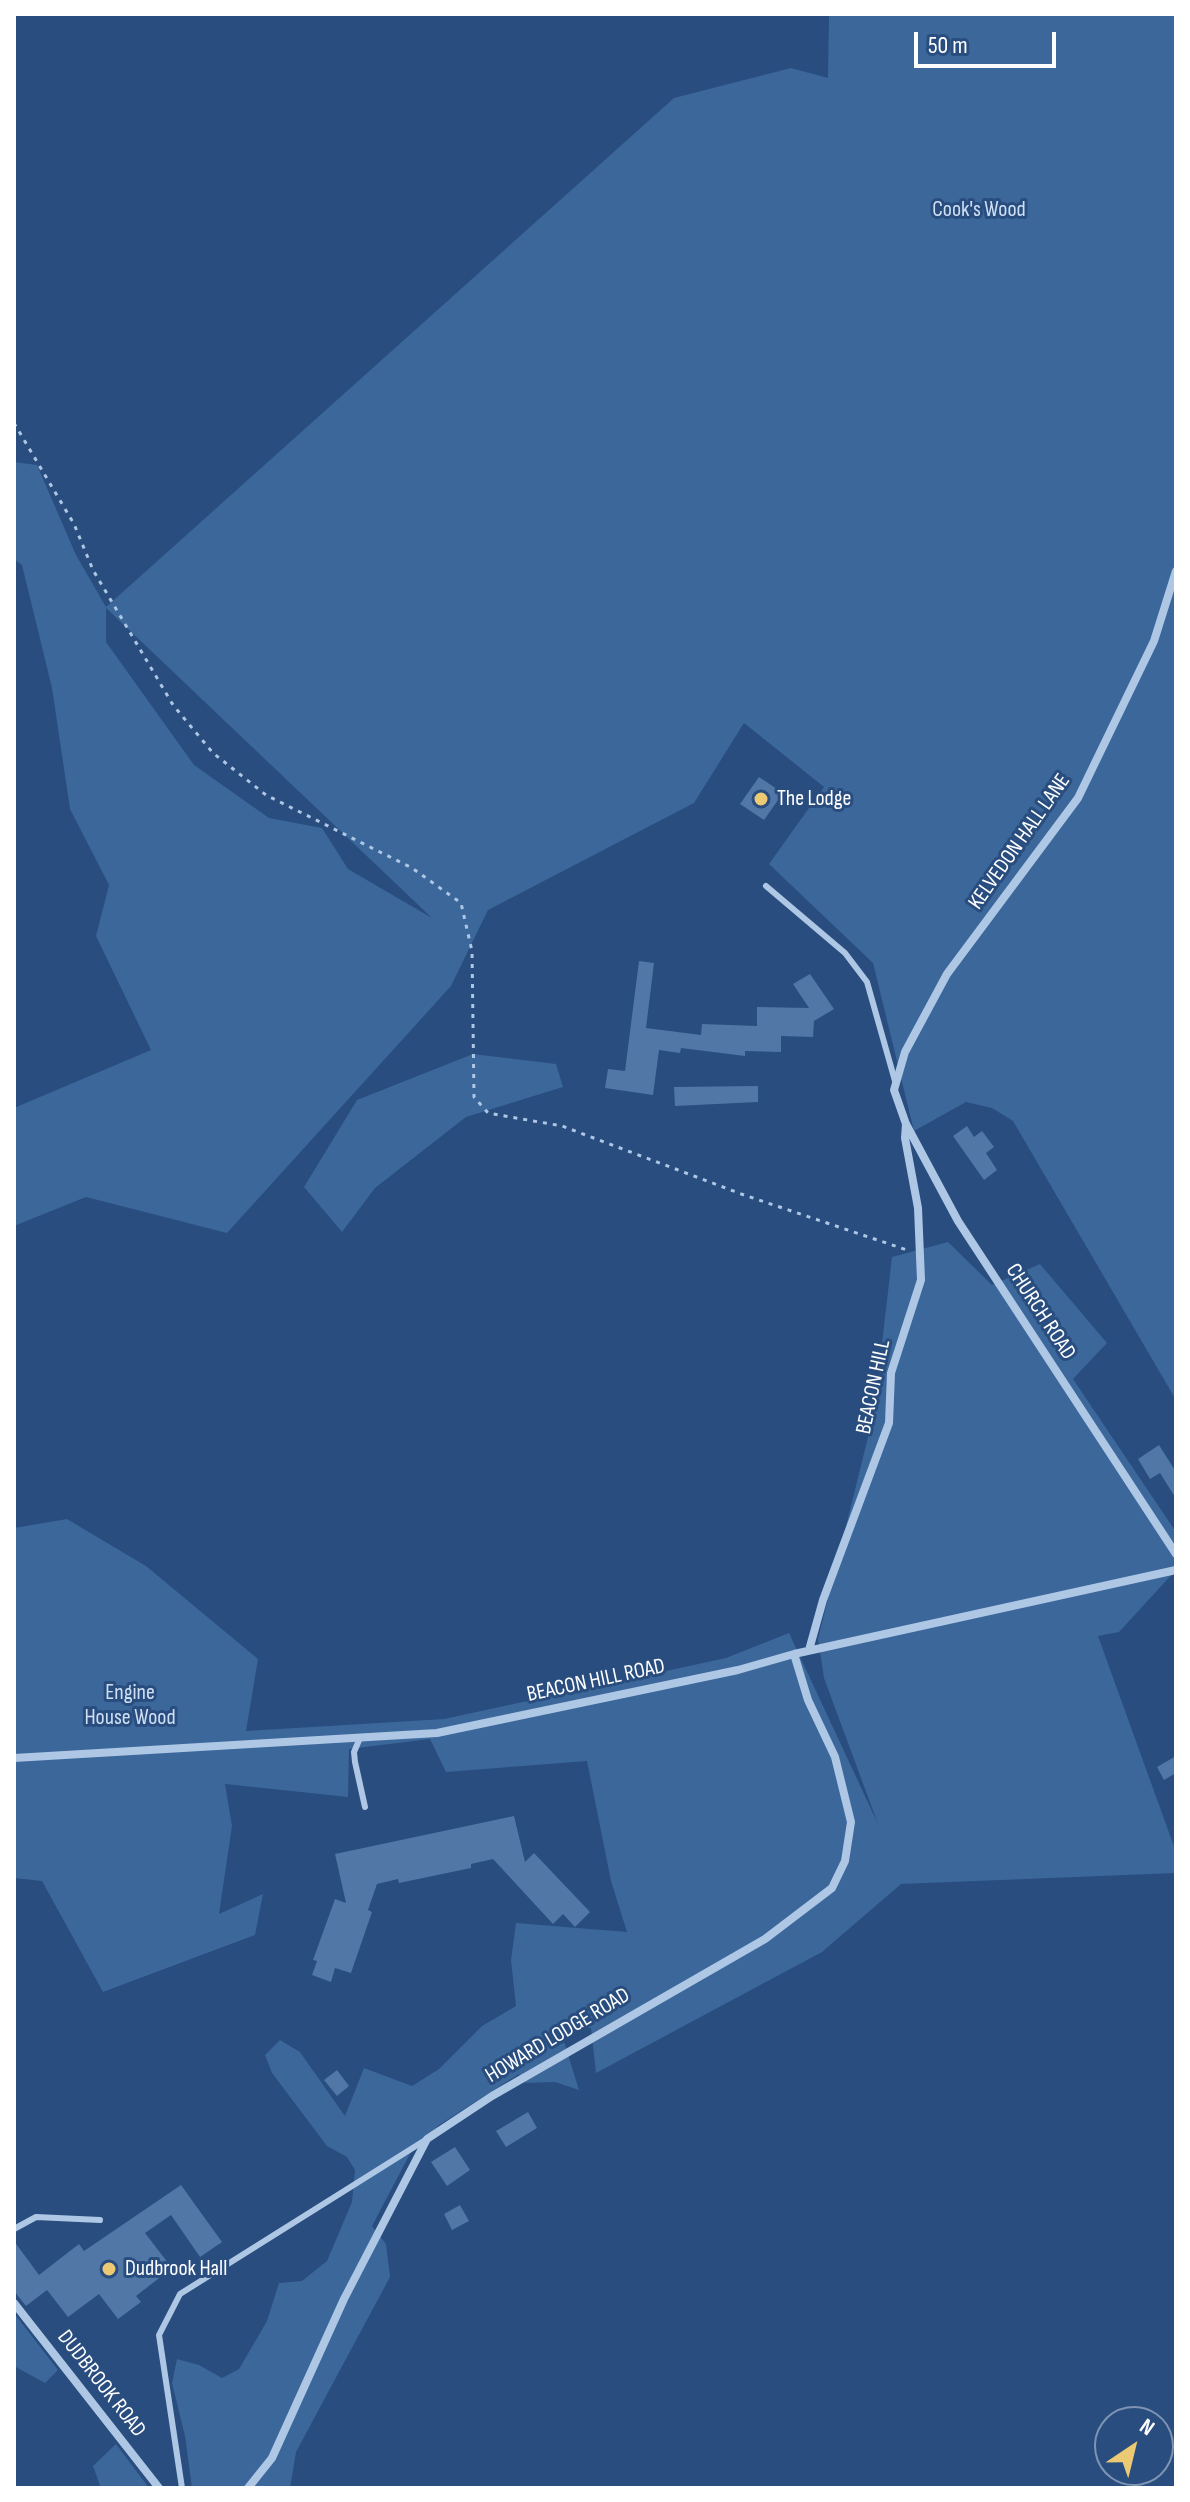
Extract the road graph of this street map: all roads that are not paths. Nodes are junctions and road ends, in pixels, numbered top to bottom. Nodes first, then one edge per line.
1 (1176, 571) edge
2 (766, 886) dead end
3 (895, 1081) junction
4 (906, 1124) junction
5 (1176, 1554) edge
6 (1176, 1570) edge
7 (809, 1650) junction
8 (794, 1654) junction
9 (360, 1738) junction
10 (14, 1758) edge
11 (365, 1807) dead end
12 (427, 2139) junction
13 (100, 2220) dead end
14 (14, 2229) edge
15 (14, 2303) edge
16 (159, 2488) edge
17 (182, 2488) edge
18 (248, 2488) edge

1 - 3 street, KELVEDON HALL LANE
2 - 3 lane
3 - 4 street, CHURCH ROAD
4 - 5 street, CHURCH ROAD
4 - 7 street, BEACON HILL
6 - 7 street, BEACON HILL ROAD
7 - 8 street, BEACON HILL ROAD
8 - 9 street, BEACON HILL ROAD
8 - 12 street, HOWARD LODGE ROAD
9 - 10 street, BEACON HILL ROAD
9 - 11 lane
12 - 17 lane
12 - 18 street, HOWARD LODGE ROAD
13 - 14 lane
15 - 16 street, DUDBROOK ROAD

